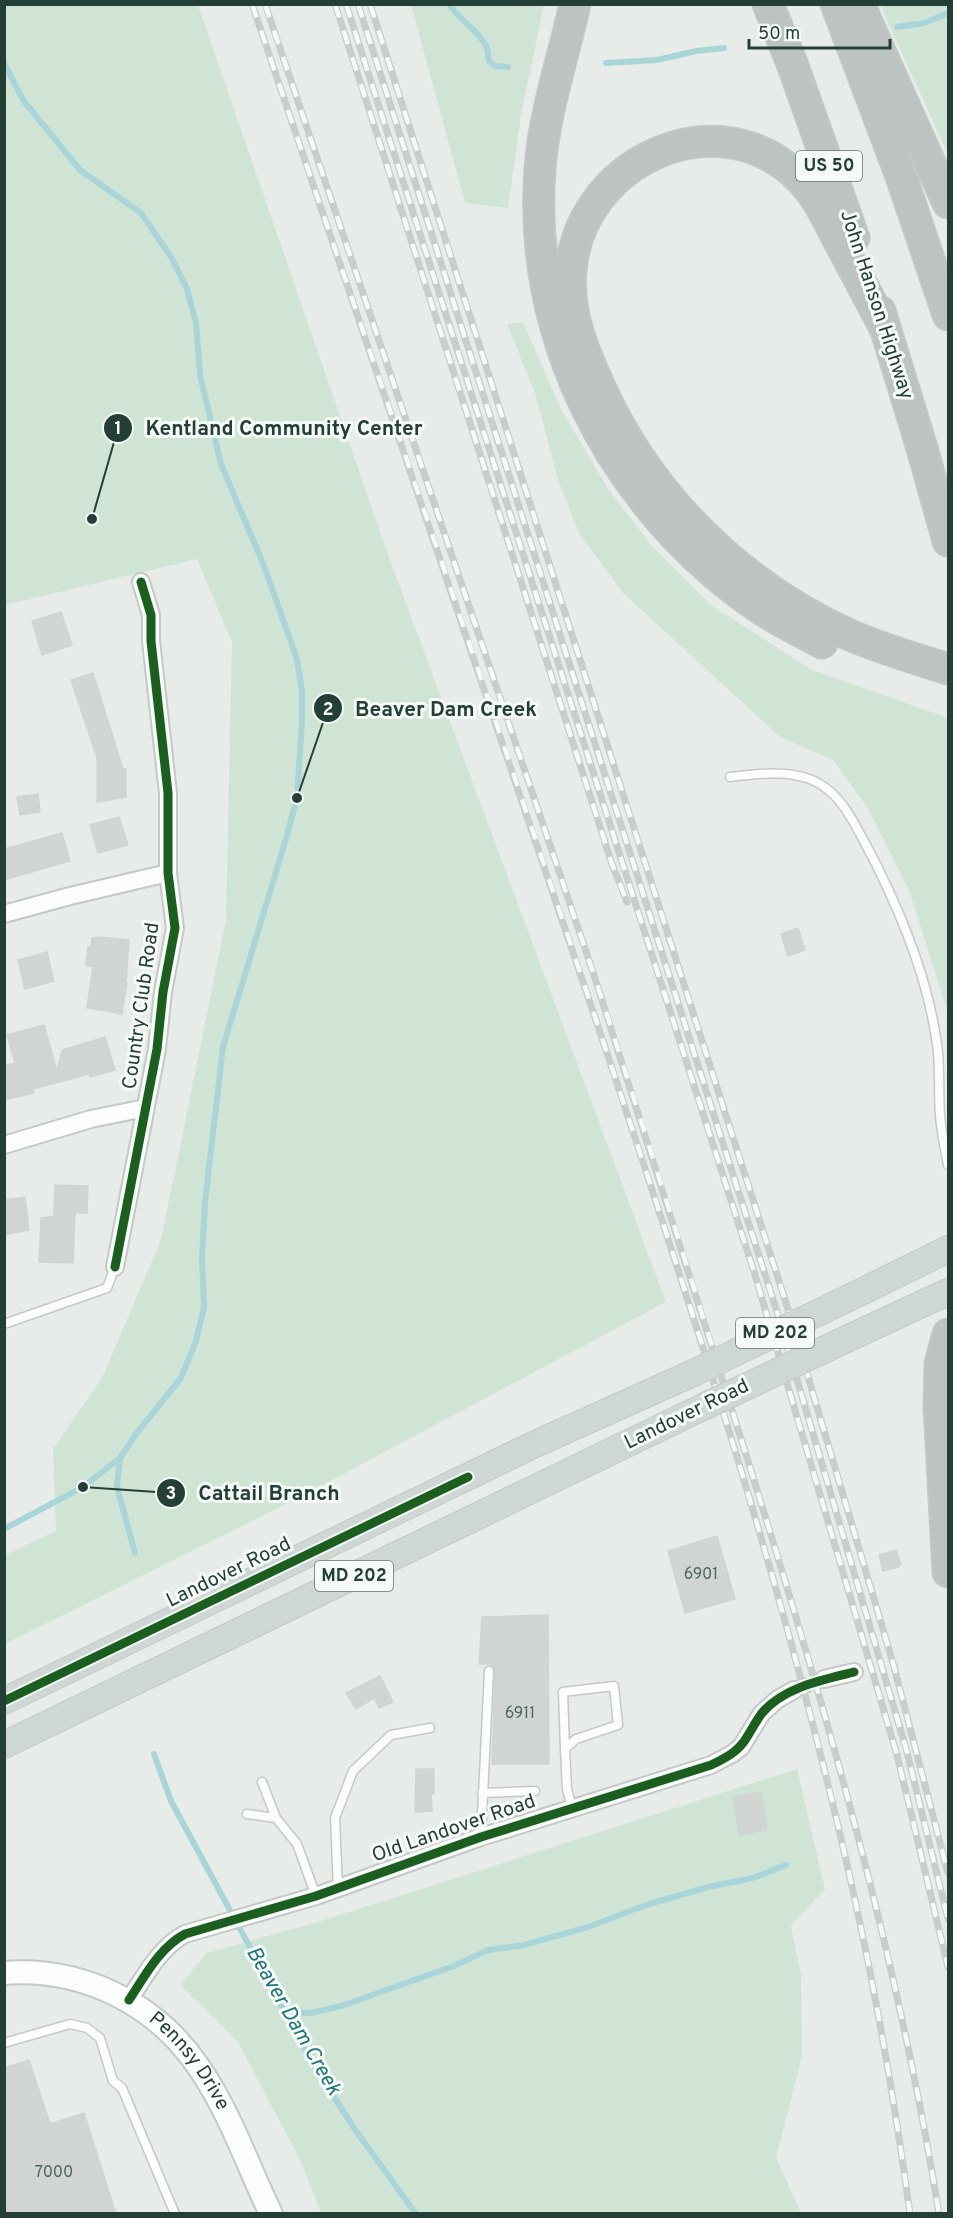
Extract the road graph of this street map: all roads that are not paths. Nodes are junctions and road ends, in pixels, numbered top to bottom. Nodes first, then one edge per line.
1 (575, 4) edge
2 (768, 4) edge
3 (836, 4) edge
4 (859, 4) edge
5 (948, 203) edge
6 (948, 315) edge
7 (886, 330) junction
8 (948, 541) edge
9 (141, 582) dead end
10 (948, 669) edge
11 (918, 670) junction
12 (948, 689) edge
13 (730, 777) dead end
14 (168, 873) junction
15 (4, 914) edge
16 (145, 1108) junction
17 (4, 1145) edge
18 (948, 1165) edge
19 (948, 1249) edge
20 (115, 1267) joint
21 (948, 1292) edge
22 (4, 1324) edge
23 (948, 1334) edge
24 (948, 1572) edge
25 (489, 1671) dead end
26 (854, 1672) dead end
27 (824, 1679) tunnel mouth
28 (794, 1690) tunnel mouth
29 (4, 1701) edge
30 (430, 1728) dead end
31 (4, 1745) edge
32 (565, 1749) junction
33 (262, 1782) dead end
34 (536, 1791) dead end
35 (482, 1793) junction
36 (572, 1808) junction
37 (247, 1814) dead end
38 (276, 1818) junction
39 (481, 1837) junction
40 (338, 1889) junction
41 (316, 1896) junction
42 (4, 1973) edge
43 (129, 2000) junction
44 (4, 2043) edge
45 (266, 2212) edge
46 (175, 2214) edge

1 - 11 highway
2 - 7 highway, John Hanson Highway / US 50
3 - 6 highway, US 50
4 - 5 highway
7 - 8 highway, John Hanson Highway / US 50
7 - 11 highway
9 - 14 street, Country Club Road
10 - 11 highway
11 - 12 highway
13 - 18 lane
14 - 15 street
14 - 16 street, Country Club Road
16 - 17 street
16 - 20 street, Country Club Road
19 - 29 main road, Landover Road / MD 202, bridge
20 - 22 lane
21 - 31 main road, Landover Road / MD 202, bridge
23 - 24 highway
25 - 35 lane
26 - 27 street
28 - 36 street, Old Landover Road
30 - 40 lane
32 - 32 lane
32 - 36 lane
33 - 38 lane
34 - 35 lane
35 - 39 lane
36 - 39 street, Old Landover Road
37 - 38 lane
38 - 41 lane
39 - 40 street, Old Landover Road
40 - 41 street, Old Landover Road
41 - 43 street, Old Landover Road
42 - 43 main road, Pennsy Drive
43 - 45 main road, Pennsy Drive
44 - 46 lane

